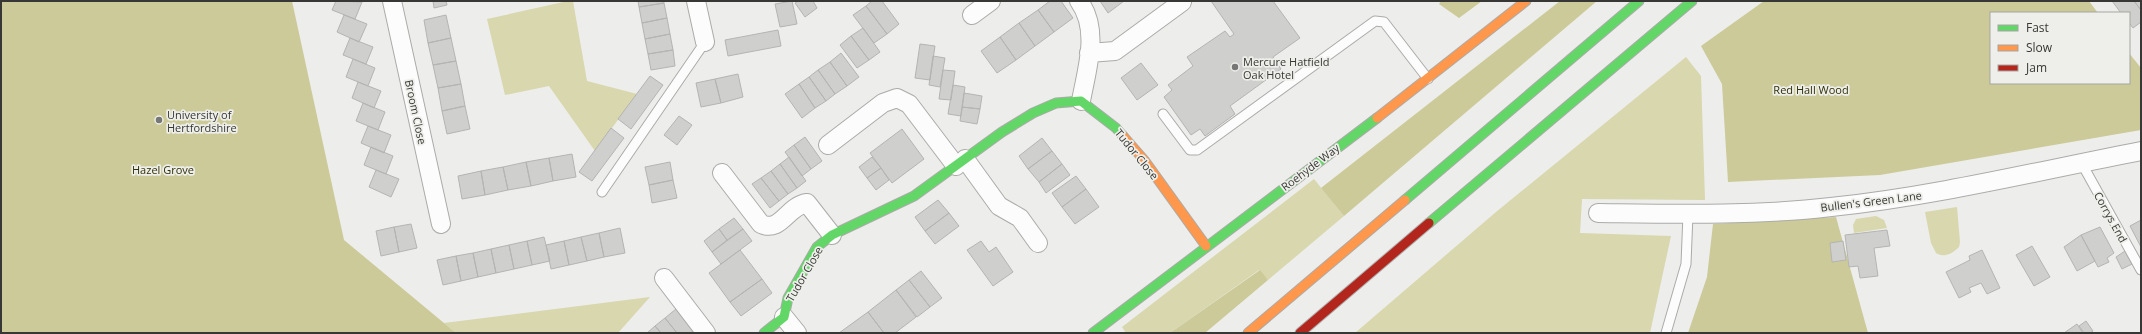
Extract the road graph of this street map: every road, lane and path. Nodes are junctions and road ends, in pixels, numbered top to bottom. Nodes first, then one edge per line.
1 (392, 1) edge
2 (696, 1) edge
3 (991, 1) edge
4 (1079, 1) edge
5 (1526, 1) edge
6 (1639, 1) edge
7 (1692, 1) edge
8 (1182, 2) edge
9 (972, 15) dead end
10 (705, 42) joint
11 (1089, 53) junction
12 (1428, 79) junction
13 (1081, 101) junction
14 (1163, 114) dead end
15 (828, 145) dead end
16 (2141, 151) edge
17 (961, 162) junction
18 (2082, 164) junction
19 (722, 173) dead end
20 (602, 192) dead end
21 (1598, 212) dead end
22 (1688, 214) junction
23 (441, 224) dead end
24 (832, 234) junction
25 (1038, 243) dead end
26 (1206, 246) junction
27 (2141, 270) edge
28 (664, 278) dead end
29 (784, 317) junction
30 (706, 333) edge
31 (764, 333) edge
32 (797, 333) edge
33 (1093, 333) edge
34 (1248, 333) edge
35 (1300, 333) edge
36 (1666, 333) edge

1 - 23 street, Broom Close
2 - 10 street
3 - 9 street
4 - 11 street
5 - 12 main road, Roehyde Way
6 - 34 main road
7 - 35 main road
8 - 11 street
10 - 20 lane
11 - 13 street
12 - 14 lane
12 - 26 main road, Roehyde Way
13 - 17 main road, Tudor Close
13 - 26 main road, Tudor Close
15 - 17 street
16 - 18 street, Bullen's Green Lane
17 - 24 main road, Tudor Close
17 - 25 street
18 - 22 street, Bullen's Green Lane
18 - 27 lane, Corrys End
19 - 24 street
21 - 22 street, Bullen's Green Lane
22 - 36 lane
24 - 29 main road, Tudor Close
26 - 33 main road, Roehyde Way
28 - 30 street
29 - 31 main road
29 - 32 street

